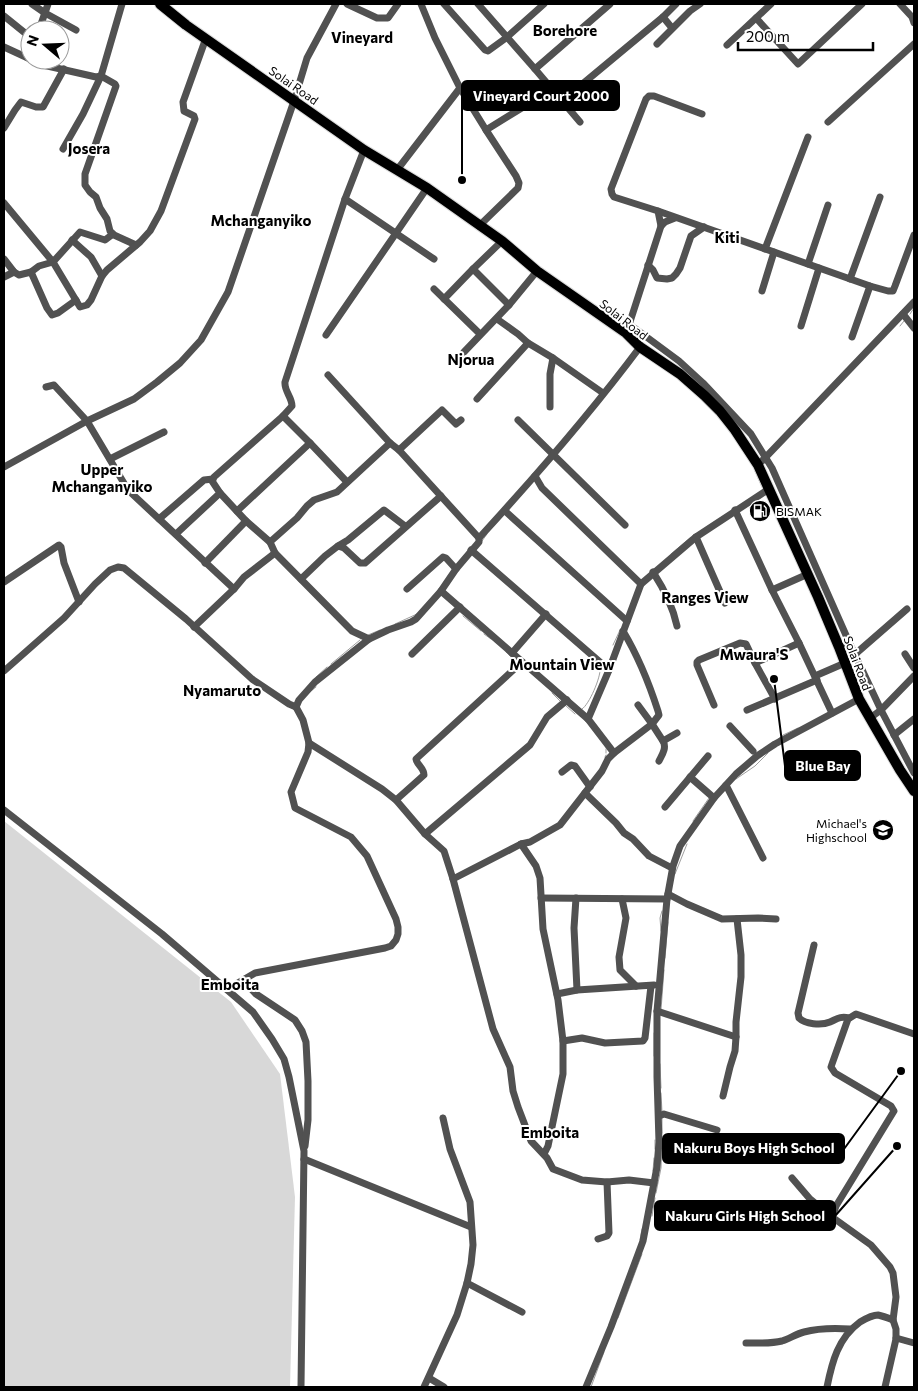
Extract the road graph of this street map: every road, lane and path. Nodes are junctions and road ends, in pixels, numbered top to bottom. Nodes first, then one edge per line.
1 (32, 4) edge
2 (48, 4) edge
3 (122, 4) edge
4 (336, 4) edge
5 (347, 4) edge
6 (398, 4) edge
7 (421, 4) edge
8 (444, 4) edge
9 (479, 4) edge
10 (544, 4) edge
11 (610, 4) edge
12 (676, 4) edge
13 (700, 4) edge
14 (771, 4) edge
15 (862, 4) edge
16 (900, 4) edge
17 (166, 5) edge
18 (45, 13) junction
19 (4, 16) edge
20 (663, 16) junction
21 (756, 18) junction
22 (43, 20) edge
23 (914, 23) edge
24 (672, 28) junction
25 (20, 29) edge
26 (76, 30) dead end
27 (206, 38) junction
28 (506, 38) junction
29 (656, 44) dead end
30 (914, 44) edge
31 (727, 45) dead end
32 (4, 47) edge
33 (20, 54) edge
34 (535, 69) junction
35 (63, 70) edge
36 (68, 70) edge
37 (101, 76) junction
38 (460, 88) junction
39 (294, 101) junction
40 (562, 101) junction
41 (525, 106) dead end
42 (702, 114) dead end
43 (580, 122) dead end
44 (828, 122) dead end
45 (4, 128) edge
46 (486, 130) junction
47 (808, 137) dead end
48 (63, 149) dead end
49 (364, 150) junction
50 (397, 170) junction
51 (427, 188) junction
52 (880, 197) dead end
53 (345, 199) junction
54 (4, 203) edge
55 (828, 205) dead end
56 (658, 211) junction
57 (675, 218) junction
58 (684, 220) junction
59 (479, 226) junction
60 (661, 226) junction
61 (704, 228) junction
62 (395, 233) junction
63 (113, 234) junction
64 (691, 236) junction
65 (914, 236) edge
66 (72, 240) junction
67 (502, 241) junction
68 (136, 245) junction
69 (765, 249) junction
70 (774, 252) junction
71 (4, 259) edge
72 (434, 259) dead end
73 (53, 262) junction
74 (808, 264) junction
75 (648, 265) junction
76 (819, 268) junction
77 (473, 269) junction
78 (537, 271) junction
79 (14, 272) junction
80 (31, 272) junction
81 (102, 276) junction
82 (4, 277) edge
83 (657, 278) junction
84 (850, 279) junction
85 (642, 282) junction
86 (870, 286) junction
87 (434, 288) dead end
88 (762, 290) dead end
89 (444, 299) junction
90 (76, 300) junction
91 (914, 302) edge
92 (509, 305) junction
93 (903, 314) junction
94 (497, 318) junction
95 (801, 326) dead end
96 (914, 328) edge
97 (627, 329) junction
98 (480, 334) junction
99 (326, 335) dead end
100 (852, 337) dead end
101 (528, 343) junction
102 (640, 347) junction
103 (464, 352) dead end
104 (553, 358) junction
105 (328, 375) dead end
106 (46, 387) dead end
107 (603, 393) junction
108 (477, 399) dead end
109 (550, 407) dead end
110 (283, 416) junction
111 (460, 420) dead end
112 (518, 420) dead end
113 (87, 421) junction
114 (164, 432) dead end
115 (310, 442) junction
116 (390, 443) junction
117 (399, 450) junction
118 (554, 455) junction
119 (110, 459) junction
120 (761, 461) junction
121 (4, 465) edge
122 (536, 476) junction
123 (213, 479) junction
124 (347, 482) junction
125 (769, 489) junction
126 (220, 493) junction
127 (440, 496) junction
128 (237, 510) junction
129 (735, 510) junction
130 (505, 511) junction
131 (160, 519) junction
132 (246, 521) junction
133 (625, 525) dead end
134 (405, 526) junction
135 (176, 534) junction
136 (696, 537) junction
137 (479, 538) junction
138 (270, 542) junction
139 (338, 546) junction
140 (471, 550) junction
141 (275, 552) junction
142 (205, 563) junction
143 (456, 570) junction
144 (653, 572) junction
145 (808, 574) junction
146 (301, 579) junction
147 (4, 582) edge
148 (640, 584) junction
149 (234, 589) junction
150 (407, 589) dead end
151 (772, 590) junction
152 (441, 591) junction
153 (79, 602) junction
154 (725, 603) dead end
155 (460, 608) junction
156 (907, 609) dead end
157 (546, 614) junction
158 (627, 621) junction
159 (677, 626) dead end
160 (194, 627) junction
161 (623, 631) junction
162 (369, 639) junction
163 (849, 642) junction
164 (798, 643) junction
165 (839, 647) junction
166 (512, 652) junction
167 (412, 654) dead end
168 (905, 654) dead end
169 (855, 655) junction
170 (522, 662) junction
171 (845, 663) junction
172 (755, 664) junction
173 (914, 668) edge
174 (609, 670) junction
175 (4, 671) edge
176 (914, 676) edge
177 (816, 678) junction
178 (775, 699) junction
179 (859, 699) junction
180 (567, 700) junction
181 (638, 705) dead end
182 (714, 705) dead end
183 (296, 707) junction
184 (747, 710) dead end
185 (881, 710) junction
186 (832, 713) junction
187 (870, 718) junction
188 (588, 719) junction
189 (914, 719) edge
190 (652, 724) junction
191 (730, 726) dead end
192 (677, 733) dead end
193 (894, 735) junction
194 (663, 742) junction
195 (309, 743) junction
196 (753, 751) dead end
197 (614, 753) junction
198 (708, 756) dead end
199 (659, 761) dead end
200 (562, 772) dead end
201 (914, 773) edge
202 (690, 777) junction
203 (726, 784) junction
204 (588, 790) junction
205 (914, 791) edge
206 (714, 798) junction
207 (396, 800) junction
208 (665, 807) dead end
209 (4, 810) edge
210 (425, 834) junction
211 (521, 844) junction
212 (763, 858) dead end
213 (672, 868) junction
214 (453, 879) junction
215 (668, 896) junction
216 (541, 898) junction
217 (576, 898) junction
218 (622, 899) junction
219 (737, 919) junction
220 (776, 919) dead end
221 (814, 945) dead end
222 (244, 980) junction
223 (660, 985) junction
224 (636, 986) junction
225 (651, 986) junction
226 (228, 989) junction
227 (578, 990) junction
228 (557, 994) junction
229 (657, 1011) junction
230 (848, 1018) junction
231 (914, 1034) edge
232 (736, 1037) junction
233 (563, 1041) junction
234 (723, 1096) dead end
235 (659, 1116) junction
236 (443, 1118) dead end
237 (717, 1130) dead end
238 (544, 1154) junction
239 (304, 1155) junction
240 (792, 1178) dead end
241 (607, 1182) junction
242 (654, 1184) junction
243 (832, 1217) junction
244 (471, 1227) junction
245 (598, 1239) dead end
246 (467, 1284) junction
247 (522, 1312) dead end
248 (893, 1320) junction
249 (850, 1330) junction
250 (896, 1338) junction
251 (746, 1342) dead end
252 (914, 1343) edge
253 (429, 1378) junction
254 (301, 1387) edge
255 (424, 1387) edge
256 (444, 1387) edge
257 (586, 1387) edge
258 (827, 1387) edge
259 (885, 1387) edge

1 - 18 street
2 - 18 street
3 - 37 street
4 - 39 street
5 - 6 street
7 - 38 street
8 - 28 street
9 - 28 street
10 - 28 street
11 - 34 street
12 - 20 street
13 - 24 street
14 - 21 street
15 - 21 street
16 - 23 street
17 - 27 highway, Solai Road
18 - 22 street
18 - 26 street
19 - 25 street
20 - 24 street
20 - 40 street
21 - 31 street
24 - 29 street
27 - 39 highway, Solai Road
27 - 68 street
28 - 34 street
30 - 44 street
32 - 33 street
34 - 40 street
35 - 45 street
36 - 37 street
37 - 48 street
37 - 63 street
38 - 46 street
38 - 50 street
39 - 49 highway, Solai Road
39 - 113 street
40 - 43 street
41 - 46 street
42 - 56 street
46 - 59 street
47 - 69 street
49 - 50 highway, Solai Road
49 - 53 street
50 - 51 highway, Solai Road
51 - 59 highway, Solai Road
51 - 62 street
52 - 84 street
53 - 62 street
53 - 110 street
54 - 73 street
55 - 74 street
56 - 57 street
56 - 60 street
57 - 58 street
57 - 60 street
58 - 61 street
58 - 64 street
59 - 67 highway, Solai Road
60 - 75 street
61 - 64 street
61 - 69 street
62 - 72 street
62 - 99 street
63 - 66 street
63 - 68 street
64 - 83 street
65 - 86 street
66 - 73 street
66 - 81 street
67 - 77 street
67 - 78 highway, Solai Road
68 - 81 street
69 - 70 street
70 - 74 street
70 - 88 street
71 - 79 street
73 - 80 street
73 - 90 street
74 - 76 street
75 - 83 street
75 - 85 street
76 - 84 street
76 - 95 street
77 - 89 street
77 - 92 street
78 - 92 street
78 - 97 highway, Solai Road
79 - 80 street
79 - 82 street
80 - 90 street
81 - 90 street
83 - 85 street
84 - 86 street
85 - 97 street
86 - 100 street
87 - 89 street
89 - 98 street
91 - 93 street
92 - 94 street
93 - 96 street
93 - 120 street
94 - 98 street
94 - 101 street
97 - 102 highway, Solai Road
97 - 120 street
98 - 103 street
101 - 104 street
101 - 108 street
102 - 107 street
102 - 120 highway, Solai Road
104 - 107 street
104 - 109 street
105 - 116 street
106 - 113 street
107 - 118 street
110 - 115 street
110 - 123 street
111 - 117 street
112 - 118 street
113 - 119 street
113 - 121 street
114 - 119 street
115 - 124 street
115 - 128 street
116 - 117 street
116 - 124 street
117 - 127 street
118 - 122 street
118 - 133 street
119 - 131 street
120 - 125 highway, Solai Road
120 - 163 street
122 - 130 street
122 - 148 street
123 - 126 street
123 - 131 street
124 - 138 street
125 - 129 street
125 - 145 highway, Solai Road
126 - 128 street
126 - 135 street
127 - 134 street
127 - 137 street
128 - 132 street
129 - 136 street
129 - 151 street
130 - 137 street
130 - 158 street
131 - 135 street
132 - 138 street
132 - 142 street
134 - 139 street
134 - 139 street
135 - 142 street
136 - 144 street
136 - 154 street
137 - 140 street
138 - 141 street
139 - 146 street
140 - 143 street
140 - 157 street
141 - 146 street
141 - 149 street
142 - 149 street
143 - 150 street
143 - 152 street
144 - 148 street
144 - 159 street
145 - 151 street
145 - 165 highway, Solai Road
146 - 162 street
147 - 153 street
148 - 158 street
149 - 160 street
151 - 164 street
152 - 155 street
152 - 162 street
153 - 160 street
153 - 175 street
155 - 166 street
155 - 167 street
156 - 169 street
157 - 166 street
157 - 174 street
158 - 161 street
160 - 183 street
161 - 174 street
161 - 190 street
162 - 183 street
163 - 165 street
163 - 169 street
164 - 172 street
164 - 177 street
165 - 171 highway, Solai Road
166 - 170 street
168 - 173 street
169 - 171 street
169 - 185 street
170 - 180 street
170 - 207 street
171 - 177 street
171 - 179 highway, Solai Road
172 - 178 street
172 - 182 street
174 - 188 street
176 - 185 street
177 - 178 street
177 - 186 street
178 - 184 street
179 - 186 street
179 - 187 highway, Solai Road
180 - 188 street
180 - 210 street
181 - 190 street
183 - 195 street
185 - 187 street
185 - 193 street
186 - 203 street
187 - 205 highway, Solai Road
188 - 197 street
189 - 193 street
190 - 194 street
190 - 197 street
191 - 196 street
192 - 194 street
193 - 201 street
194 - 199 street
195 - 207 street
195 - 222 street
197 - 204 street
198 - 202 street
200 - 204 street
202 - 206 street
202 - 208 street
203 - 206 street
203 - 212 street
204 - 211 street
204 - 213 street
206 - 213 street
207 - 210 street
209 - 226 street
210 - 214 street
211 - 214 street
211 - 216 street
213 - 215 street
214 - 238 street
215 - 218 street
215 - 219 street
215 - 223 street
216 - 217 street
216 - 228 street
217 - 218 street
217 - 227 street
218 - 224 street
219 - 220 street
219 - 232 street
221 - 230 street
222 - 226 street
222 - 239 street
223 - 225 street
223 - 229 street
224 - 225 street
224 - 227 street
225 - 233 street
226 - 239 street
227 - 228 street
228 - 233 street
229 - 232 street
229 - 235 street
230 - 231 street
230 - 243 street
232 - 234 street
233 - 238 street
235 - 237 street
235 - 242 street
236 - 244 street
238 - 241 street
239 - 244 street
239 - 254 street
240 - 243 street
241 - 242 street
241 - 245 street
242 - 257 street
243 - 248 street
244 - 246 street
246 - 247 street
246 - 253 street
248 - 249 street
248 - 250 street
249 - 251 street
249 - 258 street
250 - 252 street
250 - 259 street
253 - 255 street
253 - 256 street

